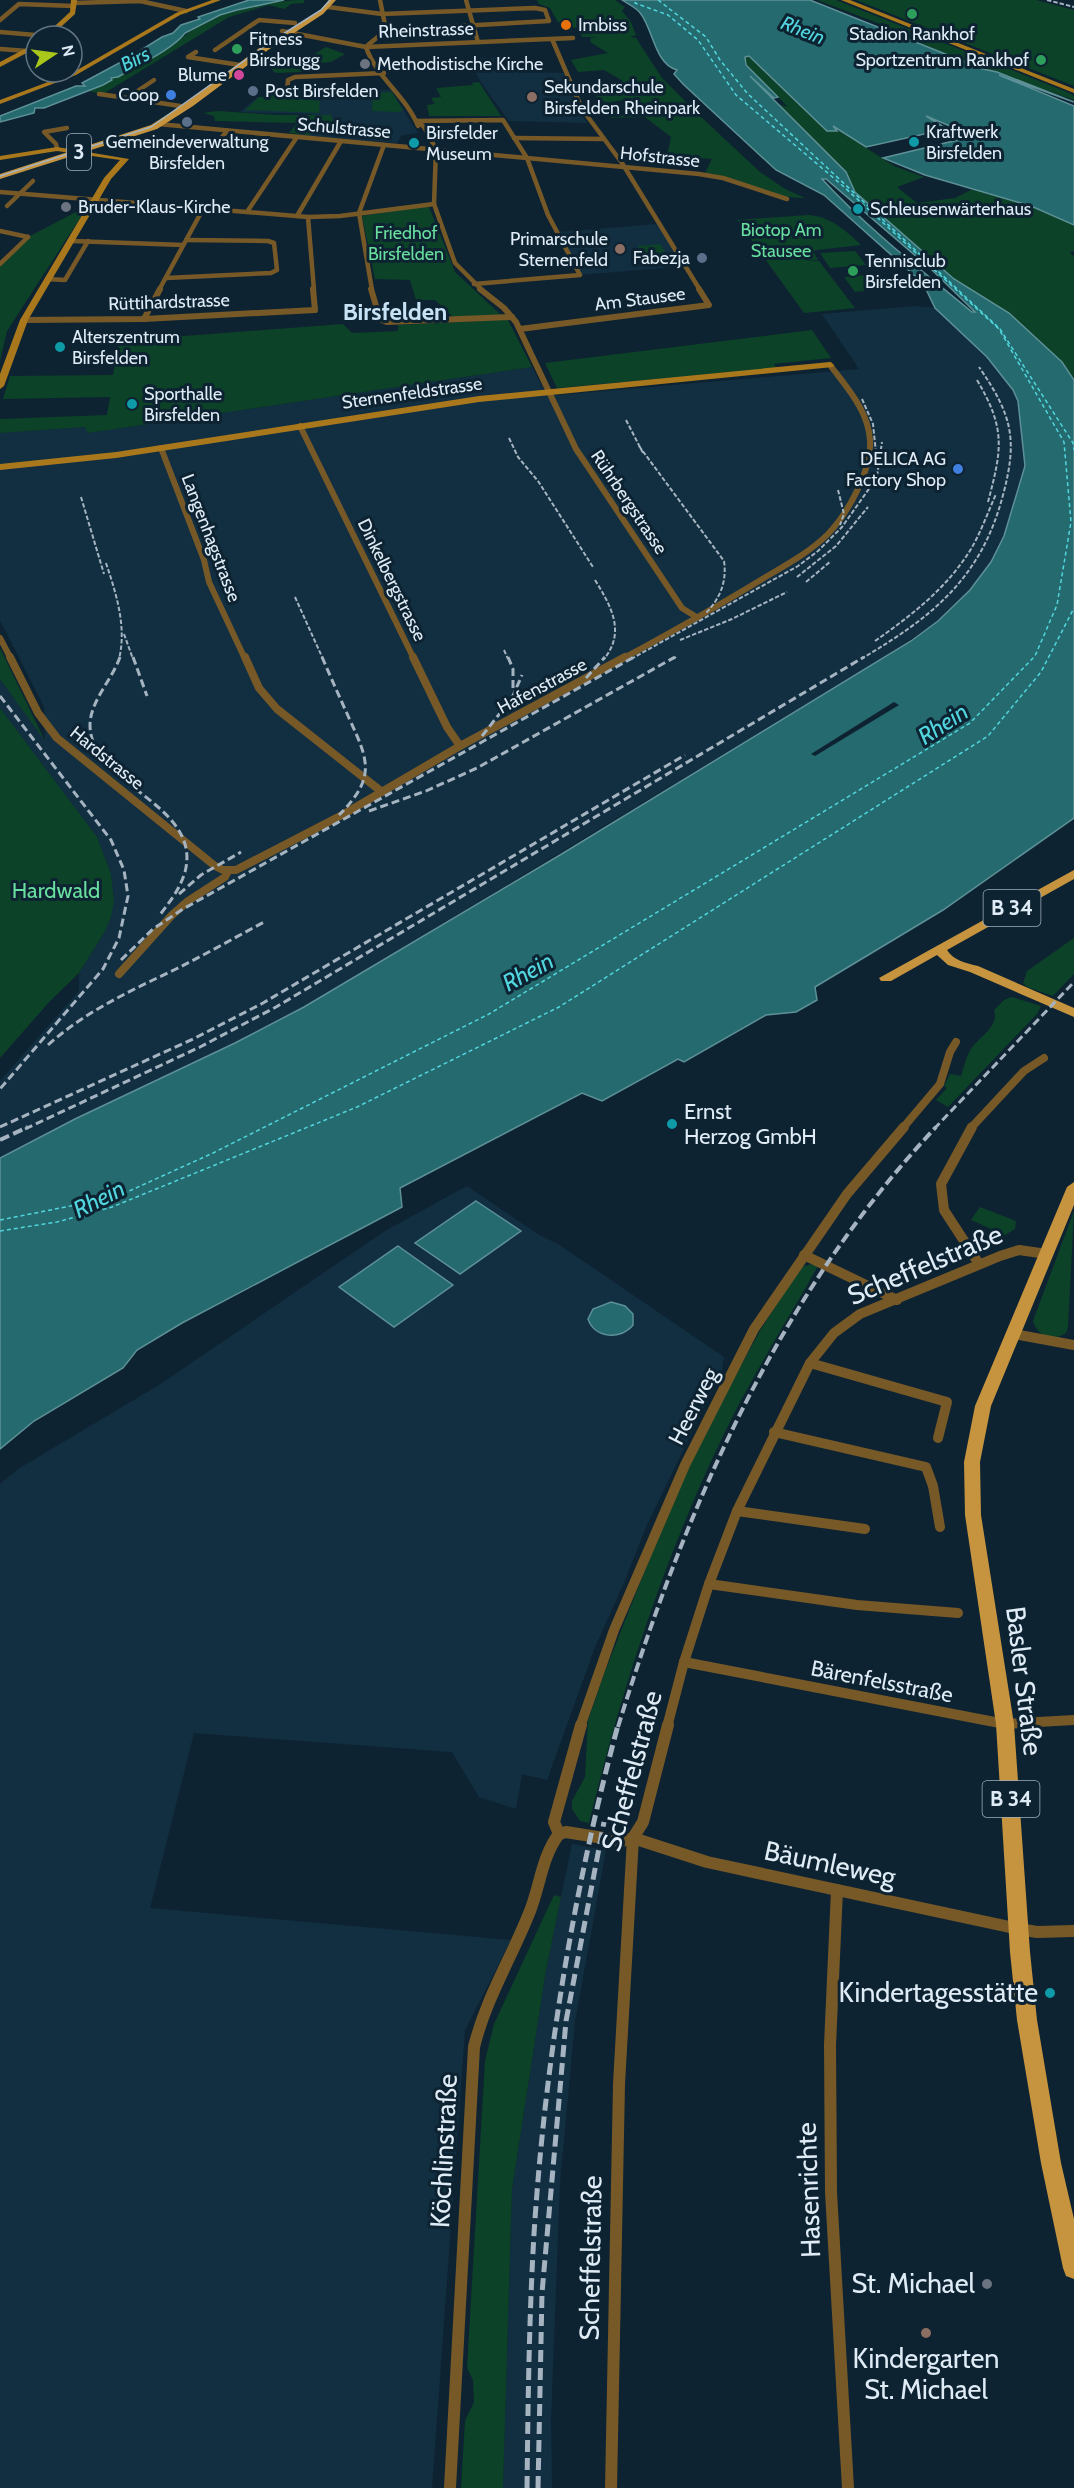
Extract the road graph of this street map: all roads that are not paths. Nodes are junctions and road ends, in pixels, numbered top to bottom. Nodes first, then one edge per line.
1 (218, 0) edge
2 (333, 0) edge
3 (380, 0) edge
4 (465, 0) edge
5 (844, 0) edge
6 (74, 3) edge
7 (327, 4) edge
8 (468, 10) junction
9 (186, 11) junction
10 (382, 14) junction
11 (0, 20) edge
12 (296, 23) junction
13 (61, 24) edge
14 (473, 26) junction
15 (386, 30) junction
16 (286, 31) junction
17 (0, 32) edge
18 (24, 34) edge
19 (573, 38) dead end
20 (552, 39) junction
21 (477, 42) junction
22 (366, 46) junction
23 (0, 49) edge
24 (215, 50) dead end
25 (24, 51) edge
26 (196, 52) dead end
27 (24, 53) edge
28 (0, 65) edge
29 (237, 65) junction
30 (384, 73) junction
31 (154, 80) dead end
32 (286, 90) dead end
33 (1074, 91) edge
34 (99, 94) dead end
35 (127, 98) junction
36 (0, 102) edge
37 (178, 107) junction
38 (417, 121) junction
39 (154, 124) junction
40 (67, 128) dead end
41 (227, 131) junction
42 (297, 137) junction
43 (514, 138) junction
44 (604, 139) junction
45 (341, 141) junction
46 (384, 145) junction
47 (213, 148) dead end
48 (436, 149) junction
49 (57, 150) junction
50 (72, 152) junction
51 (0, 158) edge
52 (527, 158) junction
53 (622, 167) junction
54 (0, 175) edge
55 (33, 181) dead end
56 (0, 192) edge
57 (20, 194) junction
58 (787, 199) dead end
59 (96, 200) junction
60 (434, 204) junction
61 (7, 206) dead end
62 (203, 209) junction
63 (247, 212) junction
64 (359, 213) junction
65 (297, 216) junction
66 (308, 217) junction
67 (0, 231) edge
68 (72, 241) junction
69 (88, 241) junction
70 (184, 242) junction
71 (0, 264) edge
72 (166, 278) junction
73 (47, 279) junction
74 (474, 284) junction
75 (512, 317) junction
76 (24, 320) junction
77 (144, 320) junction
78 (520, 329) junction
79 (830, 365) joint
80 (0, 386) edge
81 (551, 392) junction
82 (300, 426) junction
83 (161, 448) junction
84 (0, 467) edge
85 (698, 618) junction
86 (0, 638) edge
87 (460, 746) junction
88 (382, 792) junction
89 (228, 871) junction
90 (1074, 874) edge
91 (945, 945) junction
92 (909, 965) junction
93 (958, 965) junction
94 (973, 969) junction
95 (120, 974) dead end
96 (886, 978) dead end
97 (1074, 1013) edge
98 (956, 1042) dead end
99 (1044, 1058) dead end
100 (1074, 1187) edge
101 (1047, 1254) junction
102 (804, 1255) junction
103 (979, 1264) junction
104 (897, 1300) junction
105 (1014, 1334) junction
106 (1074, 1345) edge
107 (810, 1363) junction
108 (774, 1432) junction
109 (938, 1438) dead end
110 (737, 1511) junction
111 (939, 1527) dead end
112 (866, 1529) dead end
113 (709, 1584) junction
114 (958, 1613) dead end
115 (684, 1662) junction
116 (1074, 1720) edge
117 (1005, 1724) junction
118 (563, 1833) junction
119 (633, 1838) junction
120 (837, 1890) junction
121 (1019, 1929) junction
122 (1074, 1931) edge
123 (1074, 2268) edge
124 (450, 2488) edge
125 (611, 2488) edge
126 (848, 2488) edge

1 - 9 street
2 - 7 main road, 3
3 - 10 street
4 - 8 street
5 - 33 street
6 - 9 street
6 - 11 street
6 - 13 street
7 - 10 street
7 - 12 main road, 3
7 - 16 main road, 3
8 - 10 street
8 - 14 street
8 - 14 street
9 - 36 street
10 - 15 street
12 - 16 main road, 3
12 - 24 street
14 - 15 street
14 - 21 street
15 - 22 street
16 - 22 street, Rheinstrasse
16 - 29 main road, 3
17 - 18 street
19 - 20 street, Rheinstrasse
20 - 21 street, Rheinstrasse
20 - 44 street
21 - 22 street, Rheinstrasse
22 - 30 street
23 - 25 street
26 - 29 street
27 - 28 street
29 - 37 main road, 3
30 - 32 street
30 - 38 street
31 - 35 street
34 - 35 street
35 - 37 street
37 - 39 main road, 3
38 - 43 street
38 - 48 street
39 - 41 street, Schulstrasse
39 - 50 main road, 3
40 - 49 street
41 - 42 street, Schulstrasse
41 - 47 street
42 - 45 street, Schulstrasse
42 - 63 street
43 - 44 street
43 - 52 street
44 - 53 street
45 - 46 street, Schulstrasse
45 - 65 street
46 - 48 street, Schulstrasse
46 - 64 street
48 - 52 street, Schulstrasse
48 - 60 street
49 - 50 street
49 - 51 street
50 - 54 main road, 3
50 - 59 street
52 - 53 street, Hofstrasse
52 - 74 street
53 - 58 street, Hofstrasse
53 - 78 street, Am Stausee
55 - 57 street
56 - 57 street
57 - 59 street
57 - 61 street
59 - 62 street
59 - 68 street
60 - 64 street
60 - 74 street, Rührbergstrasse
62 - 63 street
62 - 70 street
63 - 65 street
64 - 66 street
64 - 75 street
65 - 66 street
66 - 77 street, Rüttihardstrasse
67 - 71 street
68 - 69 street
68 - 73 street
69 - 70 street
69 - 73 street
70 - 72 street
70 - 72 street
72 - 77 street
73 - 76 street
74 - 75 street, Rührbergstrasse
75 - 78 street, Rührbergstrasse
76 - 77 street, Rüttihardstrasse
76 - 80 street
78 - 81 street, Rührbergstrasse
79 - 81 street, Sternenfeldstrasse
79 - 85 street, Hafenstrasse
81 - 82 street, Sternenfeldstrasse
81 - 85 street, Rührbergstrasse
82 - 83 street, Sternenfeldstrasse
82 - 87 street, Dinkelbergstrasse
83 - 84 street, Sternenfeldstrasse
83 - 88 street, Langenhagstrasse
85 - 87 street, Hafenstrasse
86 - 89 street, Hardstrasse
87 - 88 street, Hafenstrasse
88 - 89 street, Hafenstrasse
89 - 95 street, Hafenstrasse
90 - 91 main road, B 34
91 - 92 main road, B 34
91 - 93 main road
91 - 94 main road
92 - 93 main road
92 - 96 main road, B 34
93 - 94 main road
94 - 97 main road
98 - 102 street, Heerweg
99 - 103 street
100 - 101 main road, Basler Straße / B 34
101 - 103 street, Scheffelstraße
101 - 105 main road, Basler Straße / B 34
102 - 104 street
102 - 118 street, Heerweg
103 - 104 street, Scheffelstraße
104 - 107 street, Scheffelstraße
105 - 106 street
105 - 117 main road, Basler Straße / B 34
107 - 108 street, Scheffelstraße
107 - 109 street
108 - 110 street, Scheffelstraße
108 - 111 street
110 - 112 street
110 - 113 street, Scheffelstraße
113 - 114 street
113 - 115 street, Scheffelstraße
115 - 117 street, Bärenfelsstraße
115 - 119 street, Scheffelstraße
116 - 117 street, Bärenfelsstraße
117 - 121 main road, Basler Straße / B 34
118 - 119 street
118 - 124 street, Köchlinstraße
119 - 120 street, Bäumleweg
119 - 125 street, Scheffelstraße
120 - 121 street, Bäumleweg
120 - 126 street, Hasenrichte
121 - 122 street, Bäumleweg
121 - 123 main road, Basler Straße / B 34

